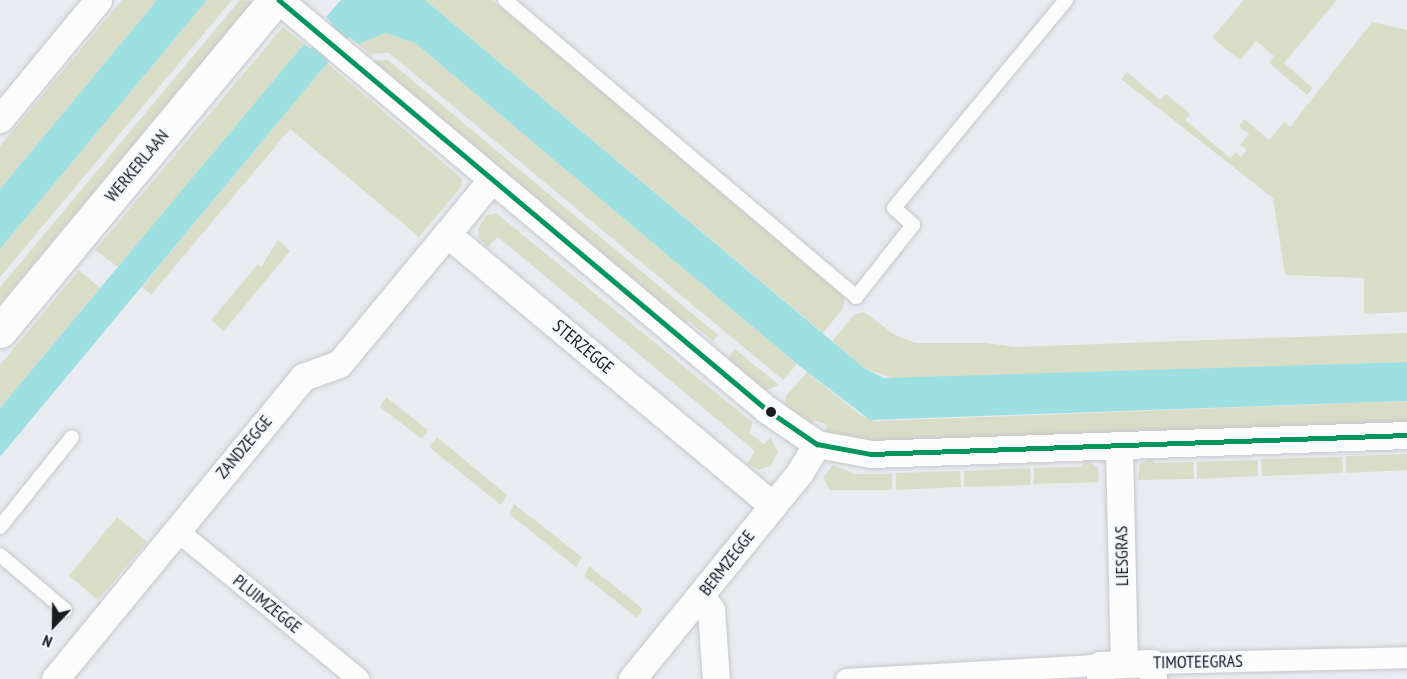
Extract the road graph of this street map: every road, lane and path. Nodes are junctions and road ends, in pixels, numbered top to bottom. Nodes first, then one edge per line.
1 (98, 0) edge
2 (277, 0) edge
3 (505, 0) edge
4 (1066, 0) edge
5 (0, 119) edge
6 (491, 180) junction
7 (447, 234) junction
8 (0, 331) edge
9 (1407, 435) edge
10 (72, 437) dead end
11 (817, 444) junction
12 (1119, 448) junction
13 (772, 505) junction
14 (0, 527) edge
15 (175, 529) junction
16 (0, 555) edge
17 (701, 596) junction
18 (65, 610) dead end
19 (659, 647) junction
20 (1407, 657) edge
21 (1108, 669) edge
22 (1152, 671) edge
23 (55, 679) edge
24 (359, 679) edge
25 (632, 679) edge
26 (660, 679) edge
27 (716, 679) edge
28 (846, 679) edge

1 - 5 street
2 - 6 street
2 - 8 street, WERKERLAAN
3 - 4 lane
6 - 7 street
6 - 11 street
7 - 13 street, STERZEGGE
7 - 15 street, ZANDZEGGE
9 - 12 street
10 - 14 lane
11 - 12 street
11 - 13 street, BERMZEGGE
12 - 21 street, LIESGRAS
13 - 17 street, BERMZEGGE
15 - 23 street, ZANDZEGGE
15 - 24 street, PLUIMZEGGE
16 - 18 lane
17 - 19 street, BERMZEGGE
17 - 27 street
19 - 25 street, BERMZEGGE
19 - 26 street
20 - 22 street, TIMOTEEGRAS
21 - 22 street, TIMOTEEGRAS
21 - 28 street, TIMOTEEGRAS

